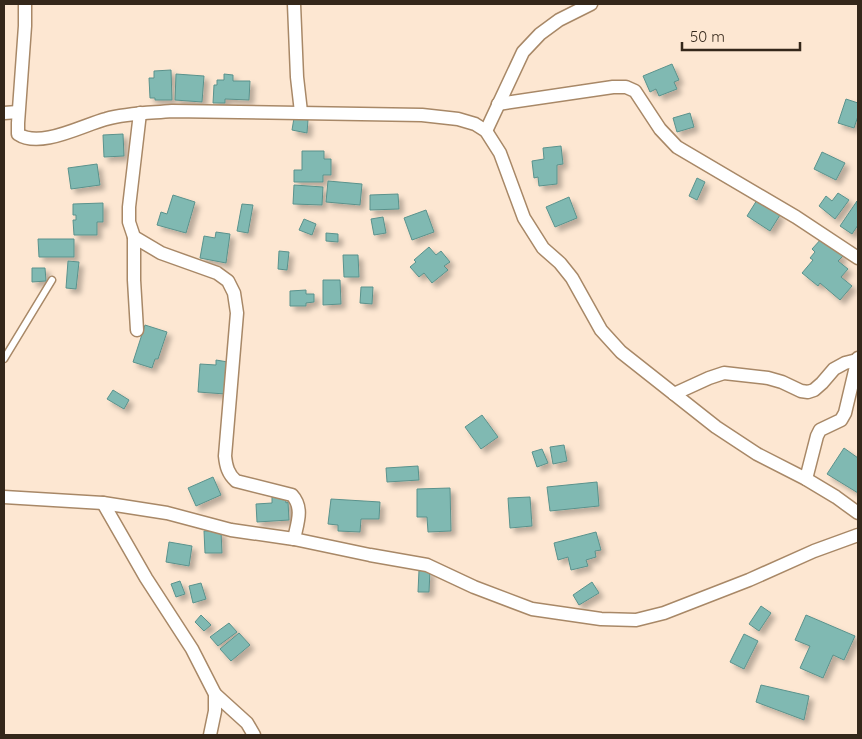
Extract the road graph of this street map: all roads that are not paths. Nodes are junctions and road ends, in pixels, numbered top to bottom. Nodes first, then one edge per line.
1 (25, 4) edge
2 (294, 4) edge
3 (590, 4) edge
4 (498, 104) junction
5 (18, 112) junction
6 (301, 112) junction
7 (4, 113) edge
8 (140, 113) junction
9 (486, 131) junction
10 (134, 237) junction
11 (858, 258) edge
12 (52, 280) dead end
13 (137, 330) dead end
14 (4, 359) edge
15 (857, 359) edge
16 (674, 394) junction
17 (806, 479) junction
18 (4, 498) edge
19 (103, 503) junction
20 (858, 513) edge
21 (858, 535) edge
22 (294, 539) junction
23 (215, 694) junction
24 (210, 735) edge
25 (254, 735) edge

1 - 5 street
2 - 6 street
3 - 4 street
4 - 9 street
4 - 11 street
5 - 7 street
5 - 8 street
6 - 8 street
6 - 9 street
8 - 10 street
9 - 16 street
10 - 13 street
10 - 22 street
12 - 14 lane
15 - 16 street
15 - 17 street
16 - 17 street
17 - 20 street
18 - 19 street
19 - 22 street
19 - 23 street
21 - 22 street
23 - 24 street
23 - 25 street

